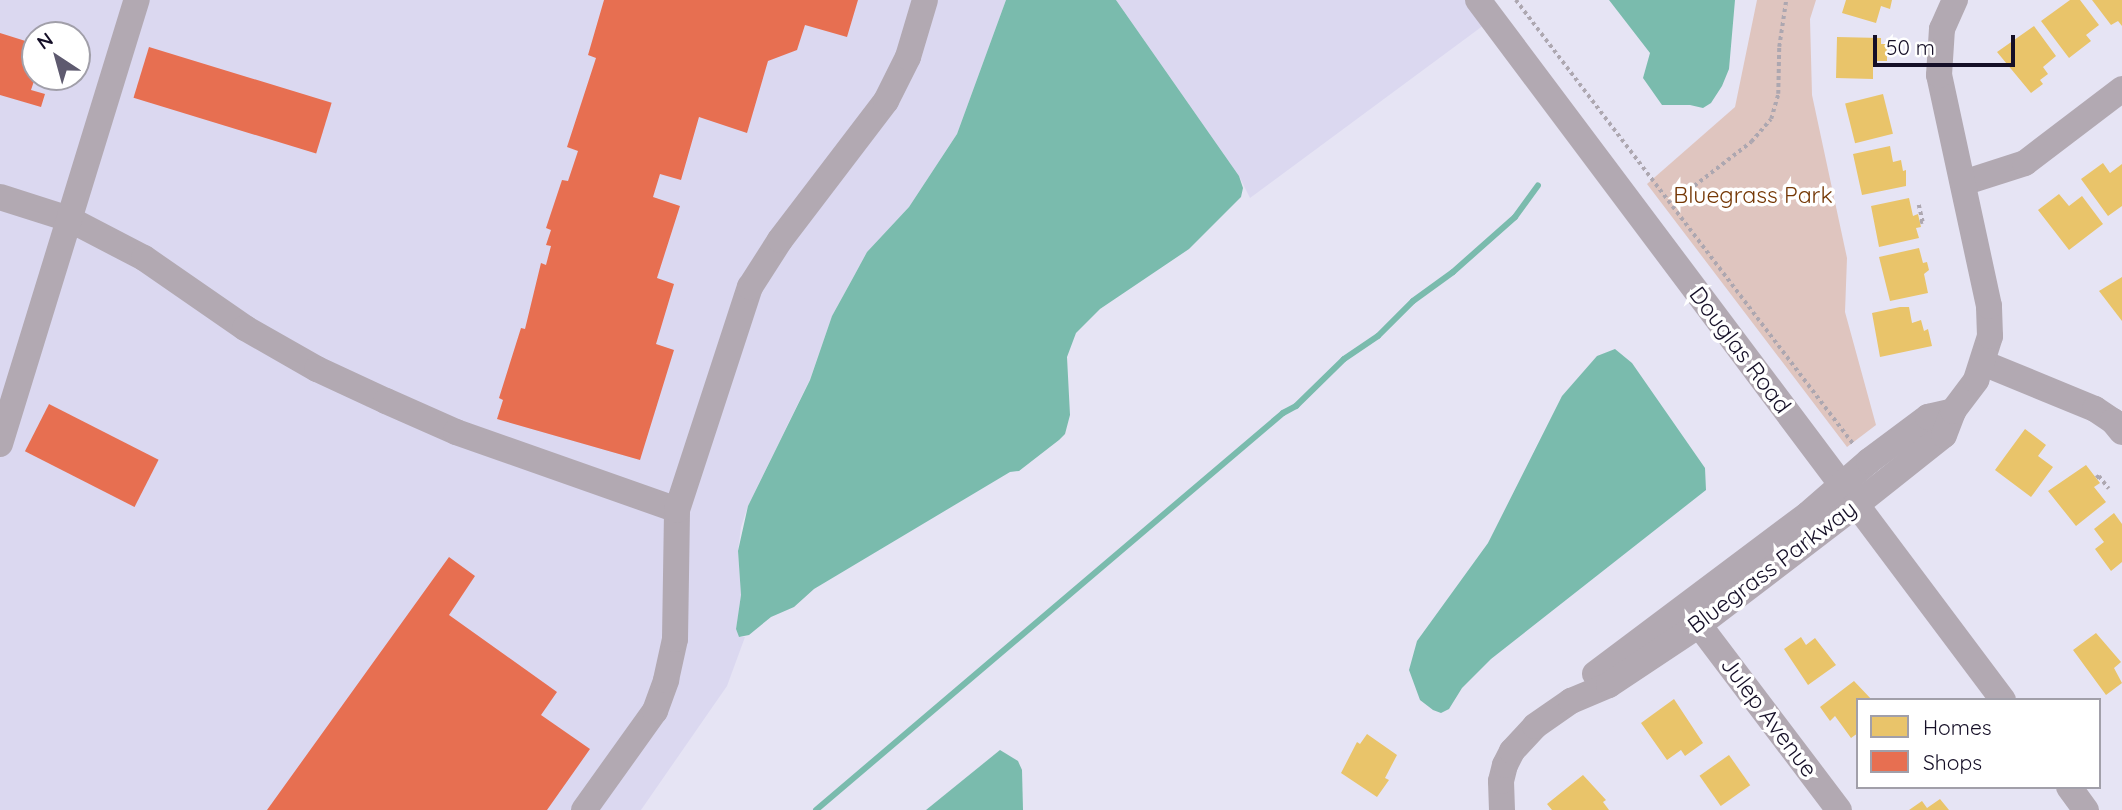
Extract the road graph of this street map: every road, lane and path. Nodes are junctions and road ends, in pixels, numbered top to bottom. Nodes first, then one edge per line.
1 (138, 0) edge
2 (925, 0) edge
3 (1478, 0) edge
4 (1516, 0) edge
5 (1786, 0) edge
6 (1955, 0) edge
7 (2122, 89) edge
8 (1963, 183) junction
9 (0, 197) edge
10 (1672, 203) junction
11 (1919, 205) dead end
12 (69, 219) junction
13 (1920, 223) dead end
14 (1983, 363) junction
15 (2119, 422) edge
16 (0, 444) edge
17 (1854, 445) dead end
18 (2096, 478) dead end
19 (2109, 489) dead end
20 (1848, 495) junction
21 (677, 510) junction
22 (1699, 625) junction
23 (2001, 698) edge
24 (1571, 701) junction
25 (2070, 789) edge
26 (1494, 808) edge
27 (584, 810) edge
28 (1839, 810) edge
29 (2086, 810) edge

1 - 12 street
2 - 21 street
3 - 20 street, Douglas Road
4 - 10 path
5 - 10 path
6 - 8 street, Bluegrass Parkway
7 - 8 street
8 - 14 street, Bluegrass Parkway
9 - 12 street
10 - 17 path
11 - 13 path
12 - 16 street
12 - 21 street
14 - 15 street
14 - 20 street, Bluegrass Parkway
18 - 19 path
20 - 22 street, Bluegrass Parkway
20 - 23 street, Douglas Road
20 - 24 street, Bluegrass Parkway
21 - 27 street
22 - 24 street, Bluegrass Parkway
22 - 28 street, Julep Avenue
24 - 26 street, Bluegrass Parkway
25 - 29 street

